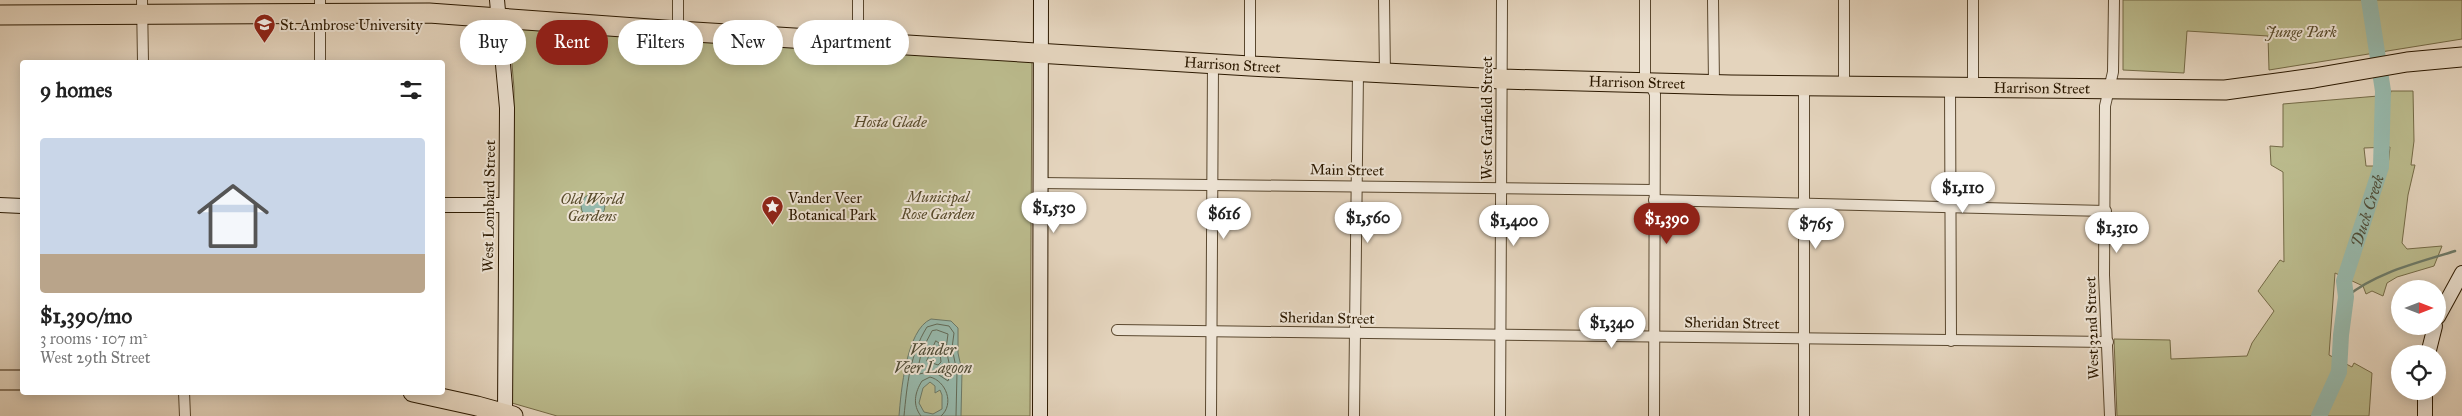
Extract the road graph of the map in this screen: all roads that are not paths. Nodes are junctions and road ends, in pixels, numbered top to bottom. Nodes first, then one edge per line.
1 (678, 0) edge
2 (858, 0) edge
3 (1041, 0) edge
4 (1250, 0) edge
5 (1384, 0) edge
6 (1502, 0) edge
7 (1646, 0) edge
8 (1713, 0) edge
9 (1844, 0) edge
10 (1973, 0) edge
11 (2114, 0) edge
12 (142, 7) edge
13 (320, 7) edge
14 (497, 8) edge
15 (0, 15) edge
16 (678, 20) edge
17 (858, 20) edge
18 (618, 23) edge
19 (703, 32) edge
20 (793, 37) edge
21 (909, 44) edge
22 (1041, 52) junction
23 (2462, 57) edge
24 (143, 60) edge
25 (320, 60) edge
26 (1213, 64) junction
27 (1250, 66) junction
28 (1358, 72) junction
29 (1385, 73) junction
30 (1502, 79) junction
31 (1648, 82) junction
32 (1714, 84) junction
33 (1804, 84) junction
34 (1844, 85) junction
35 (1950, 87) junction
36 (1973, 87) junction
37 (2109, 89) junction
38 (1040, 183) junction
39 (1212, 185) junction
40 (1356, 187) junction
41 (1502, 189) junction
42 (1654, 195) junction
43 (0, 205) edge
44 (445, 205) edge
45 (505, 205) junction
46 (1804, 205) junction
47 (20, 206) edge
48 (1950, 208) junction
49 (2106, 211) junction
50 (2462, 273) edge
51 (2456, 292) edge
52 (2446, 306) edge
53 (1117, 330) dead end
54 (1212, 331) junction
55 (1355, 333) junction
56 (1501, 336) junction
57 (1654, 337) junction
58 (1804, 340) junction
59 (1951, 341) junction
60 (2108, 342) junction
61 (0, 380) edge
62 (20, 380) edge
63 (184, 395) edge
64 (425, 395) edge
65 (2425, 400) edge
66 (507, 415) edge
67 (184, 416) edge
68 (1040, 416) edge
69 (1211, 416) edge
70 (1354, 416) edge
71 (1500, 416) edge
72 (1654, 416) edge
73 (1804, 416) edge
74 (2110, 416) edge
75 (2425, 416) edge

1 - 16 street
2 - 17 street
3 - 22 street
4 - 27 street
5 - 29 street
6 - 30 street, West Garfield Street
7 - 31 street
8 - 32 street
9 - 34 street
10 - 36 street
11 - 37 street, West 32nd Street
12 - 13 highway, Harrison Street
12 - 15 highway, Harrison Street
12 - 24 street
13 - 14 highway, Harrison Street
13 - 25 street
14 - 18 highway, Harrison Street
14 - 45 street, West Lombard Street
19 - 20 highway, Harrison Street
21 - 22 highway, Harrison Street
22 - 26 highway, Harrison Street
22 - 38 street
23 - 37 highway, Harrison Street
26 - 27 highway, Harrison Street
26 - 39 street
27 - 28 highway, Harrison Street
28 - 29 highway, Harrison Street
28 - 40 street
29 - 30 highway, Harrison Street
30 - 31 highway, Harrison Street
30 - 41 street, West Garfield Street
31 - 32 highway, Harrison Street
31 - 42 street
32 - 33 highway, Harrison Street
33 - 34 highway, Harrison Street
33 - 46 street
34 - 35 highway, Harrison Street
35 - 36 highway, Harrison Street
35 - 48 street
36 - 37 highway, Harrison Street
37 - 49 street, West 32nd Street
38 - 39 street, Main Street
38 - 68 street
39 - 40 street, Main Street
39 - 54 street
40 - 41 street, Main Street
40 - 55 street
41 - 42 street, Main Street
41 - 56 street, West Garfield Street
42 - 46 street, Main Street
42 - 57 street
43 - 47 street
44 - 45 street
45 - 66 street, West Lombard Street
46 - 48 street, Main Street
46 - 58 street
48 - 49 street, Main Street
48 - 59 street
49 - 60 street, West 32nd Street
50 - 51 street
51 - 52 street
53 - 54 street, Sheridan Street
54 - 55 street, Sheridan Street
54 - 69 street
55 - 56 street, Sheridan Street
55 - 70 street
56 - 57 street, Sheridan Street
56 - 71 street, West Garfield Street
57 - 58 street, Sheridan Street
57 - 72 street
58 - 59 street, Sheridan Street
58 - 73 street
59 - 60 street, Sheridan Street
60 - 74 street, West 32nd Street
61 - 62 highway
63 - 67 street
64 - 66 highway
65 - 75 street

